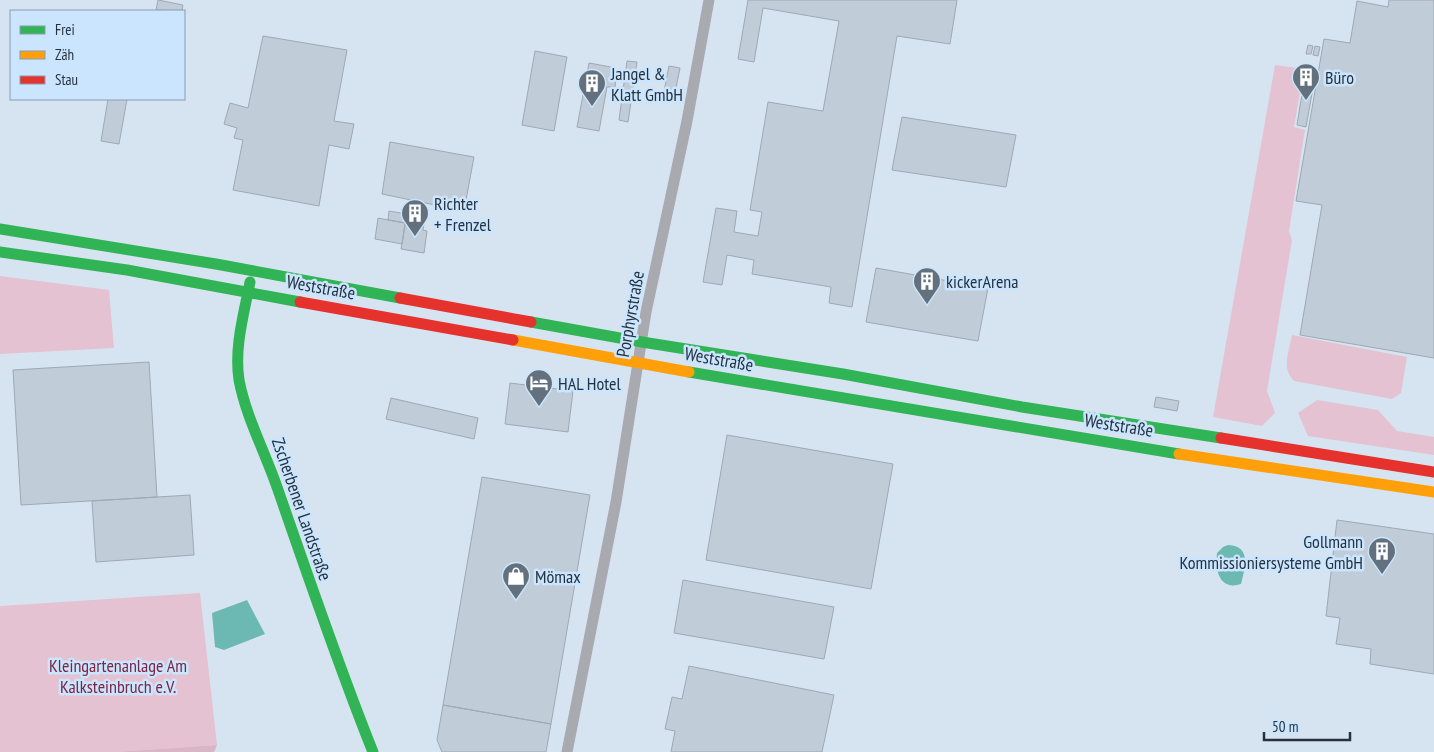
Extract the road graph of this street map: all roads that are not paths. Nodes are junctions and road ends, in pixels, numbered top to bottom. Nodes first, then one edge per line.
1 (709, 0) edge
2 (0, 229) edge
3 (0, 252) edge
4 (252, 271) junction
5 (248, 292) junction
6 (642, 342) junction
7 (638, 363) junction
8 (1434, 472) edge
9 (1434, 492) edge
10 (373, 752) edge
11 (567, 752) edge

1 - 6 street, Porphyrstraße
2 - 4 main road
3 - 5 main road, Weststraße
4 - 5 main road, Zscherbener Landstraße
4 - 6 main road
5 - 7 main road, Weststraße
5 - 10 main road, Zscherbener Landstraße
6 - 7 street, Porphyrstraße
6 - 8 main road
7 - 9 main road, Weststraße
7 - 11 street, Porphyrstraße

